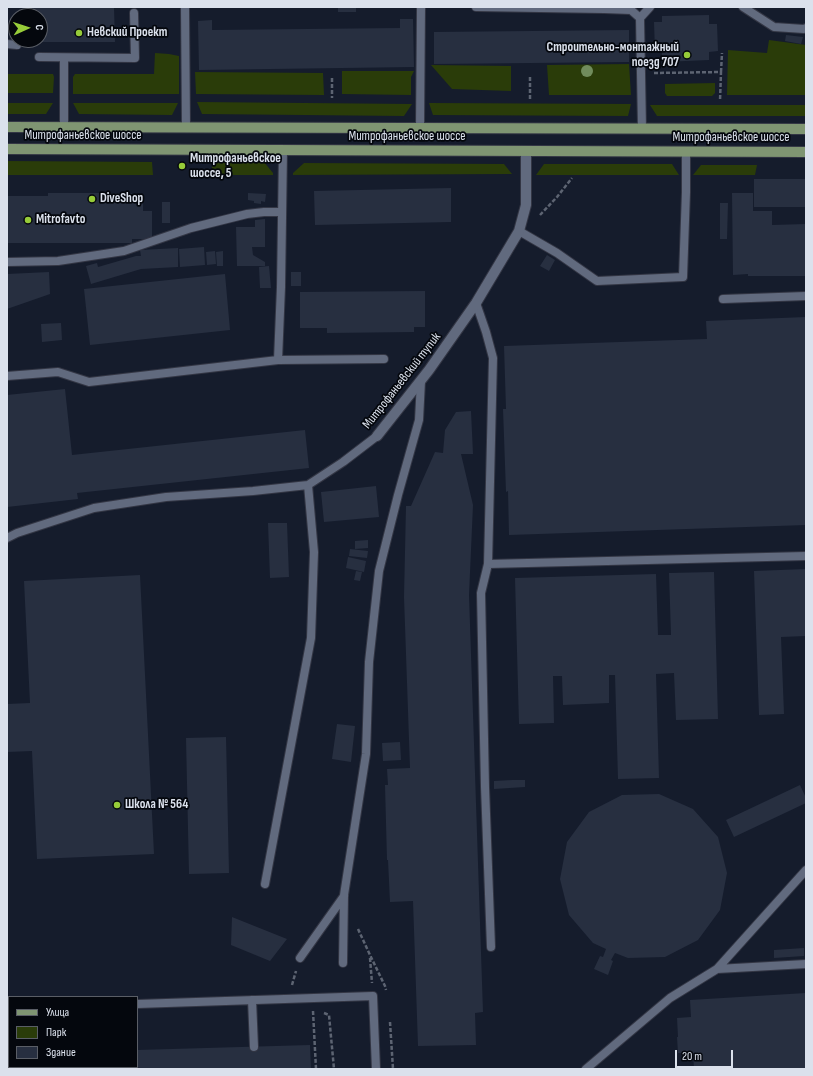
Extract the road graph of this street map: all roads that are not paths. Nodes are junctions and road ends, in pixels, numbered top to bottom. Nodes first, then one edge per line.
1 (186, 7) edge
2 (421, 7) edge
3 (476, 7) edge
4 (650, 7) edge
5 (743, 7) edge
6 (134, 13) dead end
7 (640, 18) junction
8 (806, 28) edge
9 (39, 57) dead end
10 (64, 58) junction
11 (7, 127) edge
12 (64, 127) junction
13 (186, 127) junction
14 (420, 128) junction
15 (642, 129) junction
16 (806, 129) edge
17 (7, 149) edge
18 (283, 150) junction
19 (526, 151) junction
20 (686, 151) junction
21 (806, 152) edge
22 (282, 212) junction
23 (519, 231) junction
24 (7, 262) edge
25 (806, 296) edge
26 (723, 299) dead end
27 (476, 303) junction
28 (384, 359) dead end
29 (278, 360) junction
30 (7, 376) edge
31 (421, 381) junction
32 (378, 436) joint
33 (308, 485) junction
34 (7, 538) edge
35 (806, 556) edge
36 (488, 564) junction
37 (806, 870) edge
38 (265, 884) dead end
39 (344, 895) junction
40 (491, 947) dead end
41 (300, 958) road end
42 (343, 963) dead end
43 (806, 964) edge
44 (717, 969) junction
45 (252, 1000) junction
46 (138, 1004) edge
47 (254, 1046) dead end
48 (376, 1069) edge
49 (586, 1069) edge

1 - 13 lane
2 - 14 lane
3 - 7 lane
4 - 7 lane
5 - 8 lane
6 - 10 lane
7 - 15 lane
9 - 10 lane
10 - 12 lane
11 - 12 main road, Митрофаньевское шоссе
12 - 13 main road, Митрофаньевское шоссе
13 - 14 main road, Митрофаньевское шоссе
14 - 15 main road, Митрофаньевское шоссе
15 - 16 main road, Митрофаньевское шоссе
17 - 18 main road, Митрофаньевское шоссе
18 - 19 main road, Митрофаньевское шоссе
18 - 22 lane
19 - 20 main road, Митрофаньевское шоссе
19 - 23 street, Митрофаньевский тупик
20 - 21 main road, Митрофаньевское шоссе
20 - 23 lane
22 - 24 lane
22 - 29 lane
23 - 27 street, Митрофаньевский тупик
25 - 26 lane
27 - 31 street, Митрофаньевский тупик
27 - 36 lane
28 - 29 lane
29 - 30 lane
31 - 32 street, Митрофаньевский тупик
31 - 39 lane
32 - 33 lane, Митрофаньевский тупик
33 - 34 lane, Митрофаньевский тупик
33 - 38 lane
35 - 36 lane
36 - 40 lane
37 - 44 lane
39 - 41 lane
39 - 42 lane
43 - 44 lane
44 - 49 lane
45 - 46 lane
45 - 47 lane
45 - 48 lane

